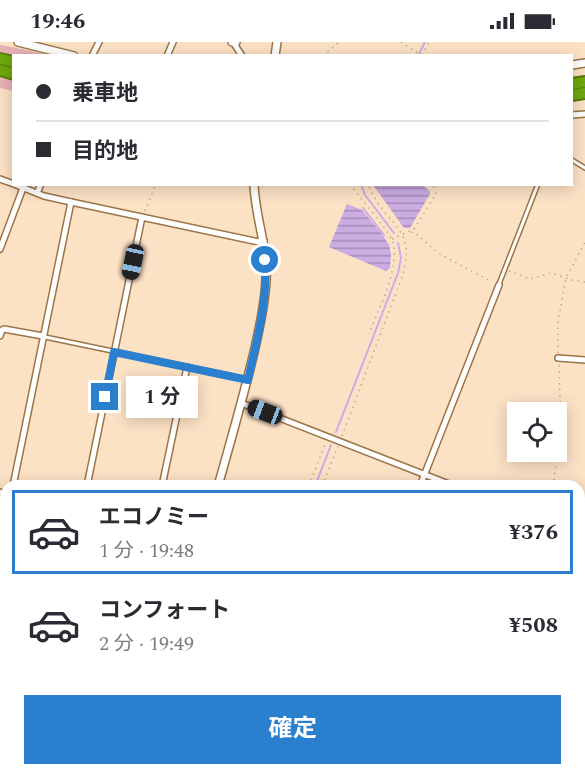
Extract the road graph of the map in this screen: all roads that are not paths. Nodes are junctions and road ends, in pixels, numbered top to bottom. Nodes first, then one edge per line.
1 (18, 42) edge
2 (66, 54) edge
3 (18, 186) edge
4 (40, 186) edge
5 (254, 186) edge
6 (537, 186) edge
7 (23, 188) junction
8 (38, 193) junction
9 (71, 202) junction
10 (142, 217) junction
11 (264, 241) junction
12 (0, 249) edge
13 (498, 285) joint
14 (0, 336) edge
15 (43, 336) junction
16 (114, 352) junction
17 (558, 358) road end
18 (585, 360) edge
19 (186, 367) junction
20 (248, 380) junction
21 (241, 403) junction
22 (424, 474) junction
23 (14, 480) edge
24 (88, 480) edge
25 (163, 480) edge
26 (220, 480) edge
27 (422, 480) edge
28 (439, 480) edge

1 - 2 street
3 - 7 street
4 - 8 street
5 - 11 street
6 - 13 lane
7 - 8 street
7 - 12 street
8 - 9 street
9 - 10 street
9 - 15 street
10 - 11 street
10 - 16 street
11 - 20 street
13 - 22 street
14 - 15 street
15 - 16 lane
15 - 23 street
16 - 19 lane
16 - 24 street
17 - 18 street
19 - 20 lane
19 - 25 street
20 - 21 street
21 - 22 street
21 - 26 street
22 - 27 street
22 - 28 street

